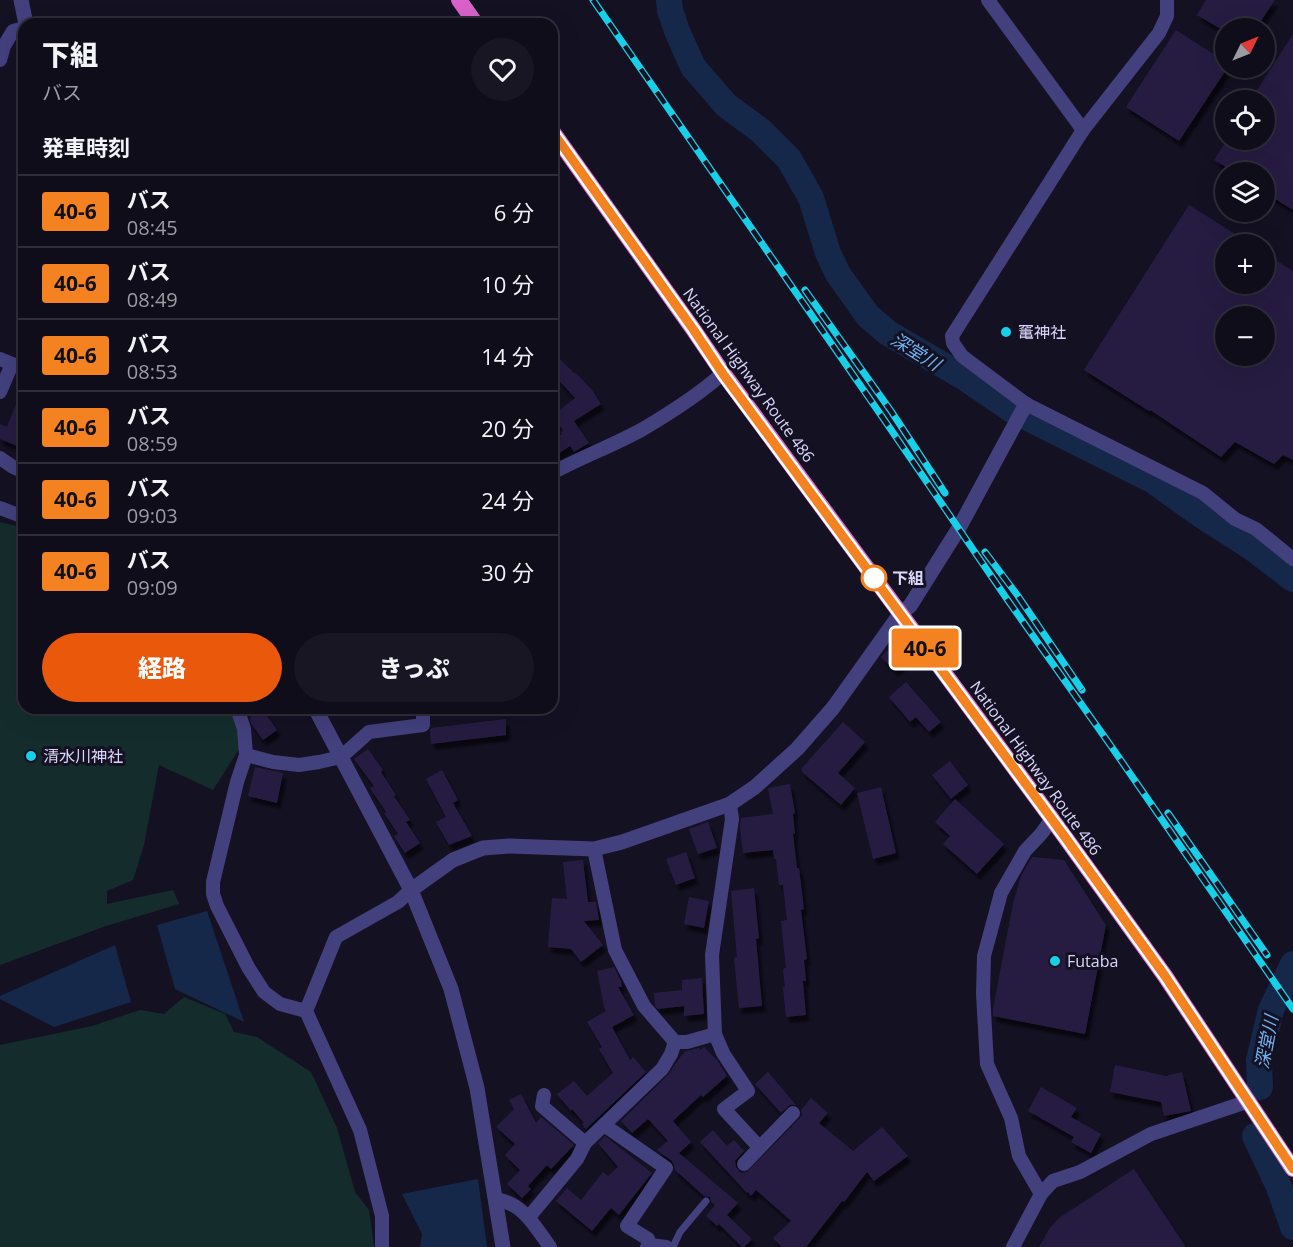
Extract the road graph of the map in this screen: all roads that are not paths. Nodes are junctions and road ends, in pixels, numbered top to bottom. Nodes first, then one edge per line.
1 (21, 0) edge
2 (459, 0) edge
3 (988, 0) edge
4 (1167, 0) edge
5 (24, 18) edge
6 (472, 18) edge
7 (18, 29) edge
8 (0, 60) edge
9 (1083, 130) junction
10 (558, 139) edge
11 (12, 364) edge
12 (723, 374) junction
13 (0, 392) edge
14 (1023, 410) junction
15 (0, 458) edge
16 (18, 469) edge
17 (558, 470) edge
18 (0, 508) edge
19 (18, 515) edge
20 (1293, 560) edge
21 (900, 614) junction
22 (239, 714) edge
23 (318, 714) edge
24 (423, 714) edge
25 (246, 755) junction
26 (341, 757) junction
27 (730, 804) junction
28 (1052, 819) junction
29 (594, 849) junction
30 (411, 890) junction
31 (306, 1011) junction
32 (715, 1035) junction
33 (675, 1042) junction
34 (544, 1095) dead end
35 (1249, 1101) junction
36 (793, 1113) dead end
37 (604, 1125) junction
38 (585, 1143) junction
39 (759, 1148) junction
40 (744, 1164) dead end
41 (1293, 1168) edge
42 (1041, 1194) junction
43 (495, 1198) junction
44 (706, 1201) dead end
45 (529, 1217) junction
46 (649, 1246) edge
47 (382, 1247) edge
48 (503, 1247) edge
49 (550, 1247) edge
50 (666, 1247) edge
51 (673, 1247) edge
52 (1013, 1247) edge

1 - 5 street
2 - 6 highway
3 - 9 street
4 - 9 street
7 - 8 street
9 - 14 street
10 - 12 highway, National Highway Route 486
11 - 13 street
12 - 17 street
12 - 21 highway, National Highway Route 486
14 - 20 street
14 - 21 street
15 - 16 street
18 - 19 street
21 - 27 street
21 - 28 highway, National Highway Route 486
22 - 25 street
23 - 26 street
24 - 26 street
25 - 26 street
25 - 31 street
26 - 30 street
27 - 29 street
27 - 32 street
28 - 35 highway, National Highway Route 486
28 - 42 street
29 - 30 street
29 - 33 street
30 - 31 street
30 - 43 street
31 - 47 street
32 - 33 street
32 - 39 street
33 - 37 street
34 - 38 street
35 - 41 highway, National Highway Route 486
35 - 42 street
36 - 39 street
37 - 38 street
37 - 46 street
38 - 45 street
39 - 40 street
42 - 52 street
43 - 45 street
43 - 48 street
44 - 51 lane
45 - 49 street
46 - 50 street

